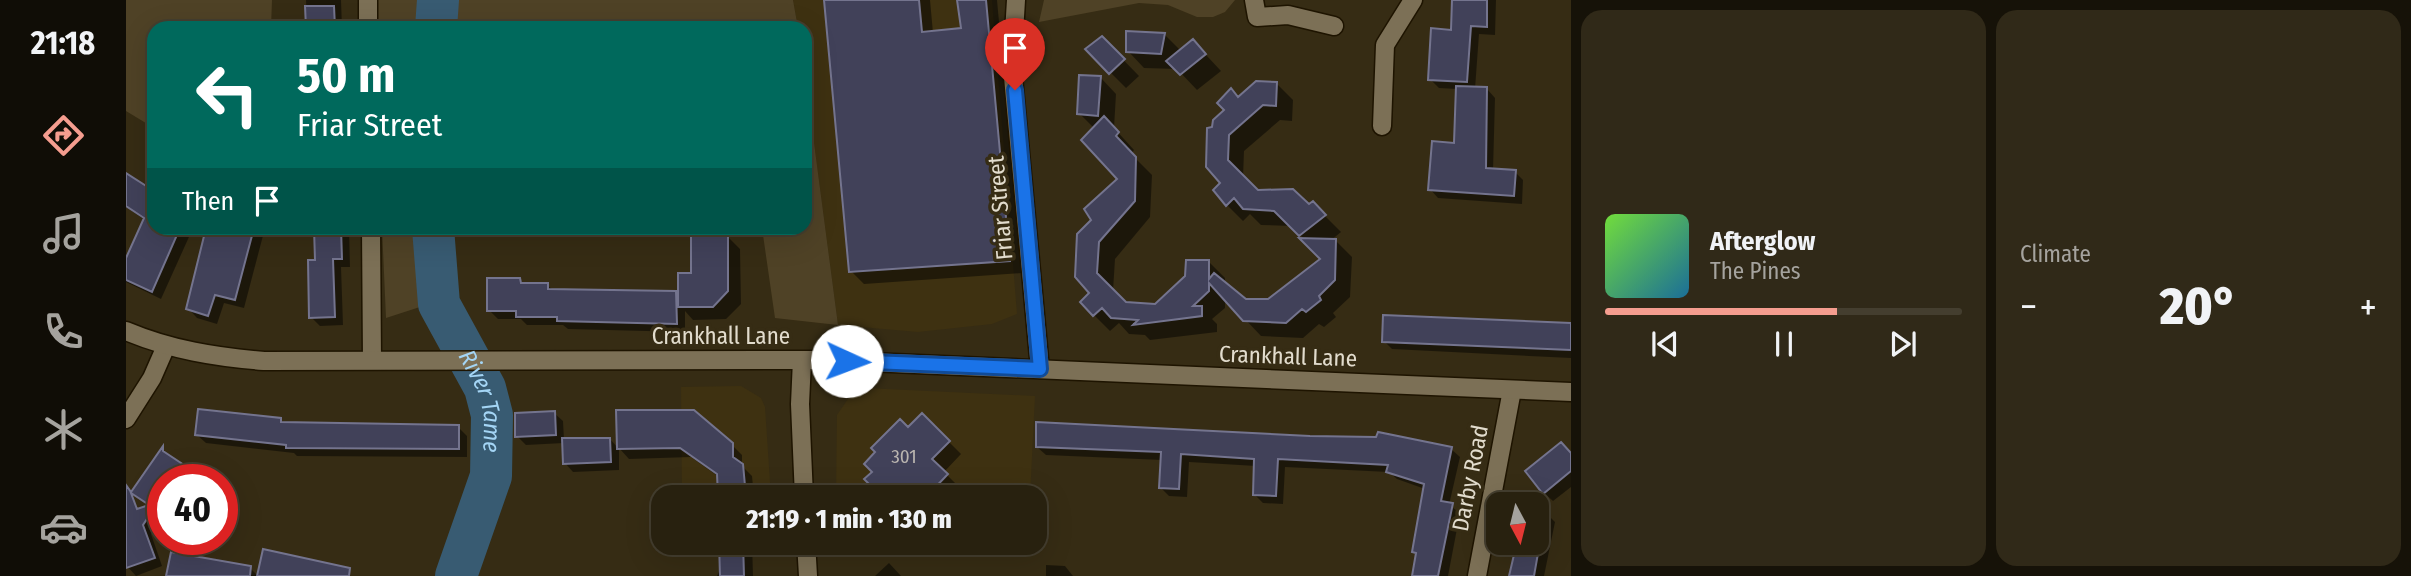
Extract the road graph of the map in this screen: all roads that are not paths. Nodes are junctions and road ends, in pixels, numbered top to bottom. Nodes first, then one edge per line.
1 (368, 0) edge
2 (1016, 0) edge
3 (1254, 0) edge
4 (1413, 0) edge
5 (369, 21) edge
6 (1334, 26) dead end
7 (1382, 126) dead end
8 (371, 235) edge
9 (126, 331) edge
10 (166, 346) junction
11 (372, 360) junction
12 (802, 360) junction
13 (1040, 369) junction
14 (1512, 390) junction
15 (1571, 391) edge
16 (126, 419) edge
17 (803, 485) edge
18 (807, 555) edge
19 (808, 576) edge
20 (1477, 576) edge

1 - 5 street
2 - 13 street, Friar Street
3 - 6 street
4 - 7 street
8 - 11 street
9 - 10 street, Crankhall Lane
10 - 11 street, Crankhall Lane
10 - 16 street
11 - 12 street, Crankhall Lane
12 - 13 street, Crankhall Lane
12 - 17 street
13 - 14 street, Crankhall Lane
14 - 15 street, Crankhall Lane
14 - 20 street, Darby Road
18 - 19 street

